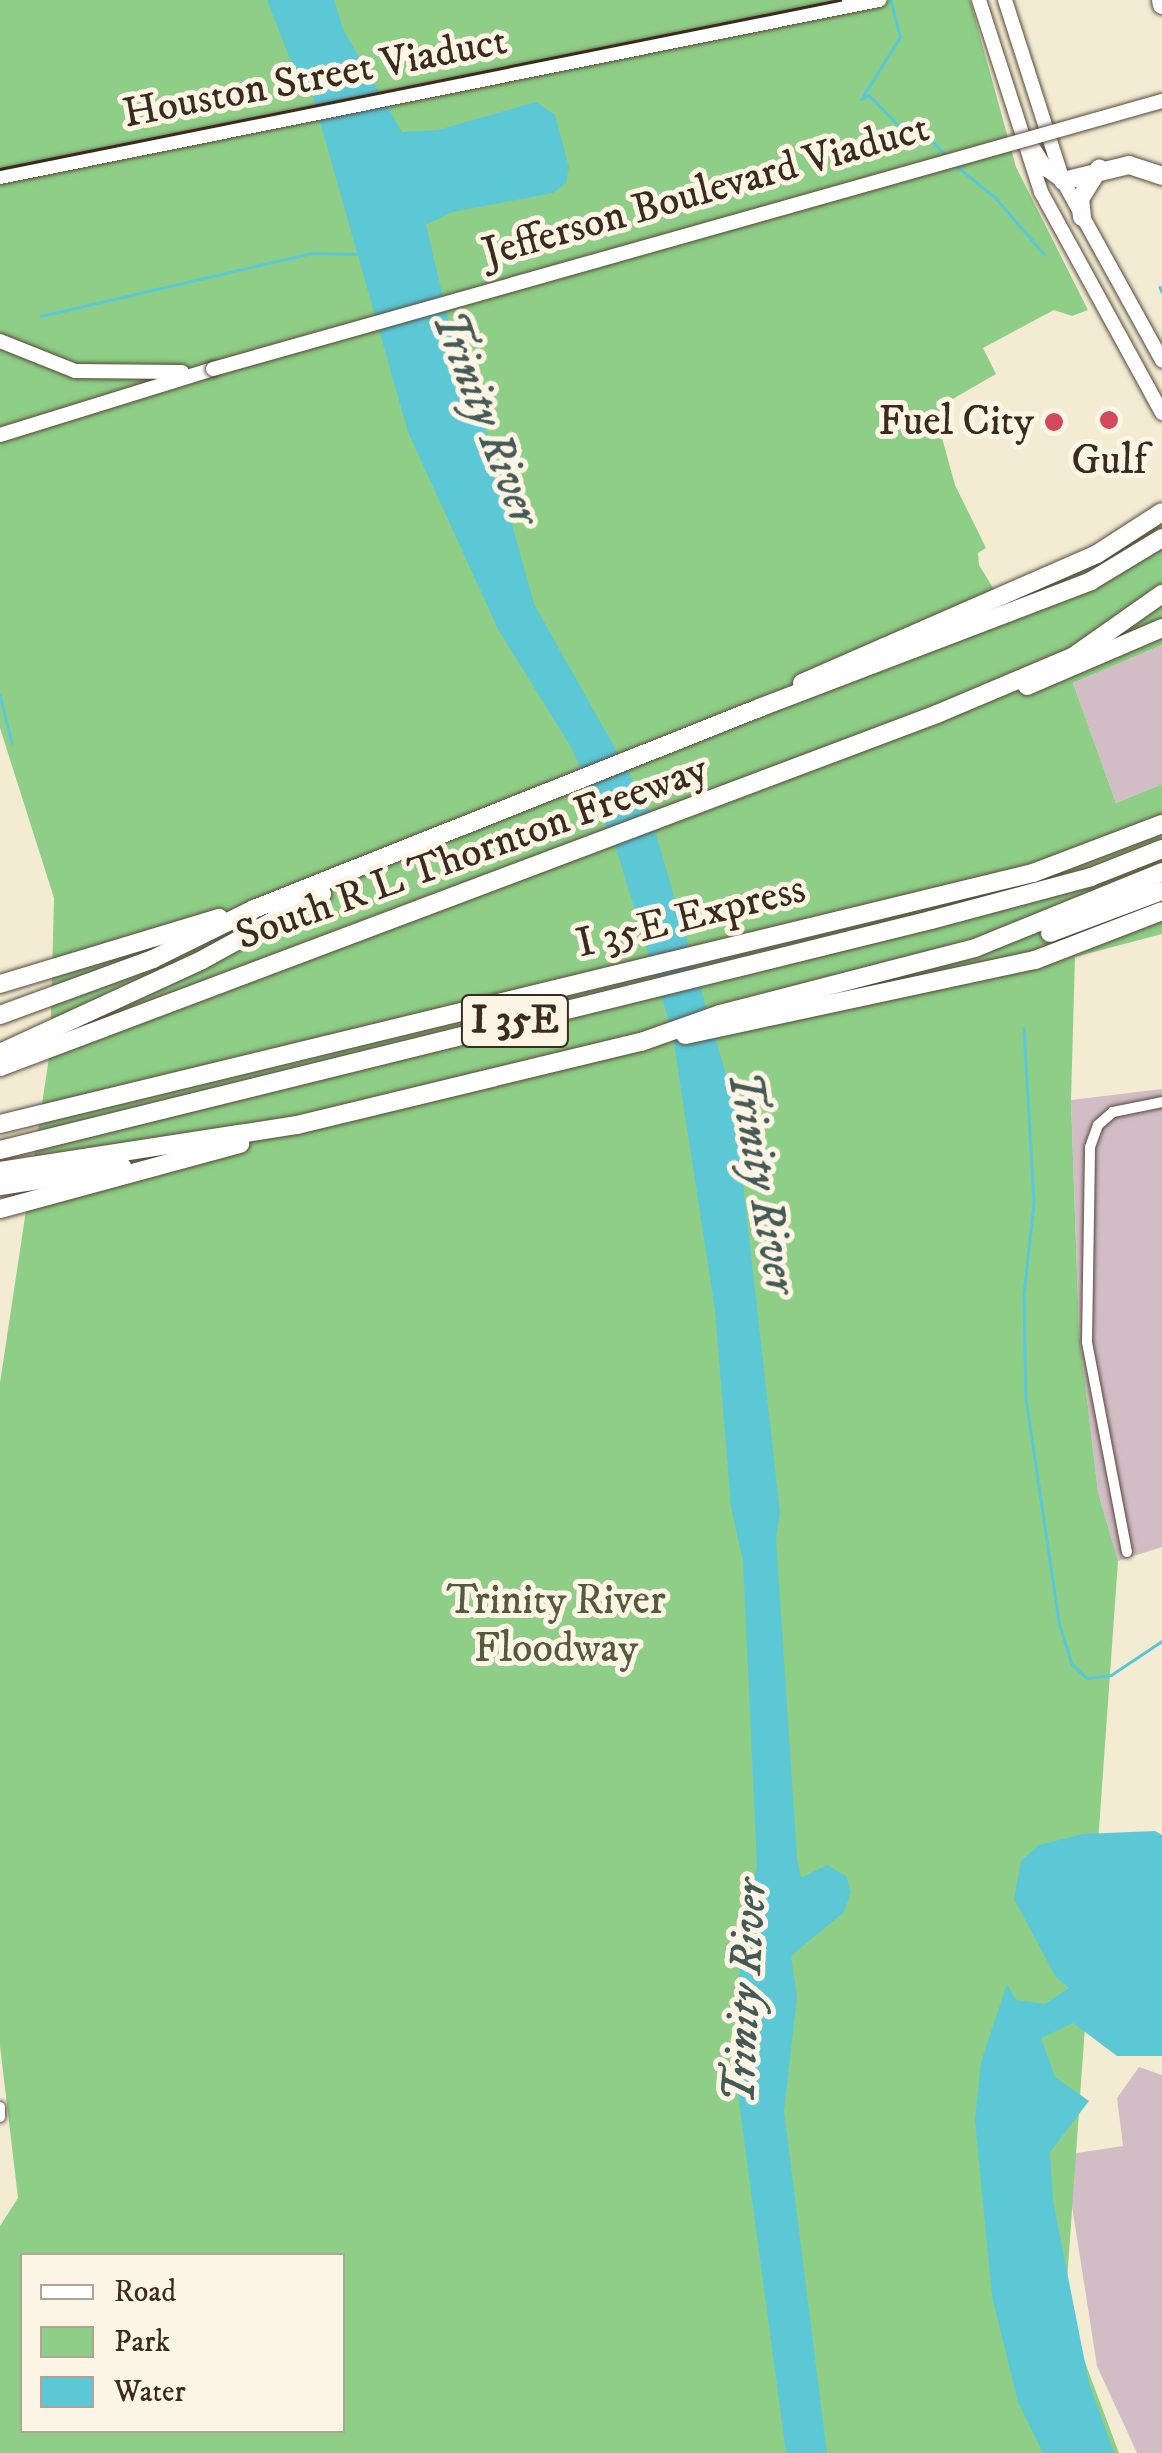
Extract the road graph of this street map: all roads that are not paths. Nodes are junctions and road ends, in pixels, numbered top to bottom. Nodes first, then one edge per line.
1 (879, 0) edge
2 (1005, 0) edge
3 (984, 1) edge
4 (1162, 101) edge
5 (1016, 113) junction
6 (1100, 168) junction
7 (0, 176) edge
8 (1162, 176) edge
9 (1063, 181) junction
10 (1082, 216) junction
11 (0, 341) edge
12 (1162, 360) edge
13 (213, 369) junction
14 (74, 412) junction
15 (1162, 412) edge
16 (0, 436) edge
17 (0, 446) edge
18 (1162, 514) edge
19 (1162, 538) edge
20 (1091, 582) junction
21 (1162, 594) edge
22 (1162, 628) edge
23 (968, 702) junction
24 (760, 708) junction
25 (526, 801) junction
26 (1162, 824) edge
27 (1162, 849) edge
28 (1162, 872) edge
29 (1162, 891) edge
30 (254, 909) junction
31 (1162, 911) edge
32 (1070, 920) junction
33 (0, 984) edge
34 (0, 1016) edge
35 (641, 1042) junction
36 (0, 1053) edge
37 (0, 1067) edge
38 (1162, 1102) edge
39 (0, 1124) edge
40 (297, 1124) junction
41 (227, 1149) junction
42 (0, 1150) edge
43 (0, 1171) edge
44 (0, 1186) edge
45 (0, 1208) edge
46 (1127, 1552) dead end
47 (0, 2107) edge
48 (0, 2117) edge

1 - 7 main road, Houston Street Viaduct
2 - 9 main road
3 - 5 main road
4 - 13 main road, Jefferson Boulevard Viaduct, bridge
5 - 9 main road
5 - 15 main road
6 - 8 highway
6 - 9 highway
6 - 10 highway
9 - 10 main road
10 - 12 main road
11 - 13 main road
13 - 14 main road
14 - 16 main road
14 - 17 main road
18 - 20 highway
18 - 24 highway
19 - 20 highway
20 - 24 highway
21 - 23 highway
22 - 23 highway
23 - 37 highway, South R L Thornton Freeway
24 - 25 highway
25 - 30 highway
25 - 36 highway
26 - 39 highway, I 35E Express
27 - 42 highway, I 35E
28 - 32 highway
29 - 32 highway
30 - 33 highway
30 - 34 highway
31 - 35 highway
32 - 35 highway
35 - 40 highway
38 - 46 street
40 - 41 highway
40 - 43 highway
41 - 44 highway
41 - 45 highway
47 - 48 street

